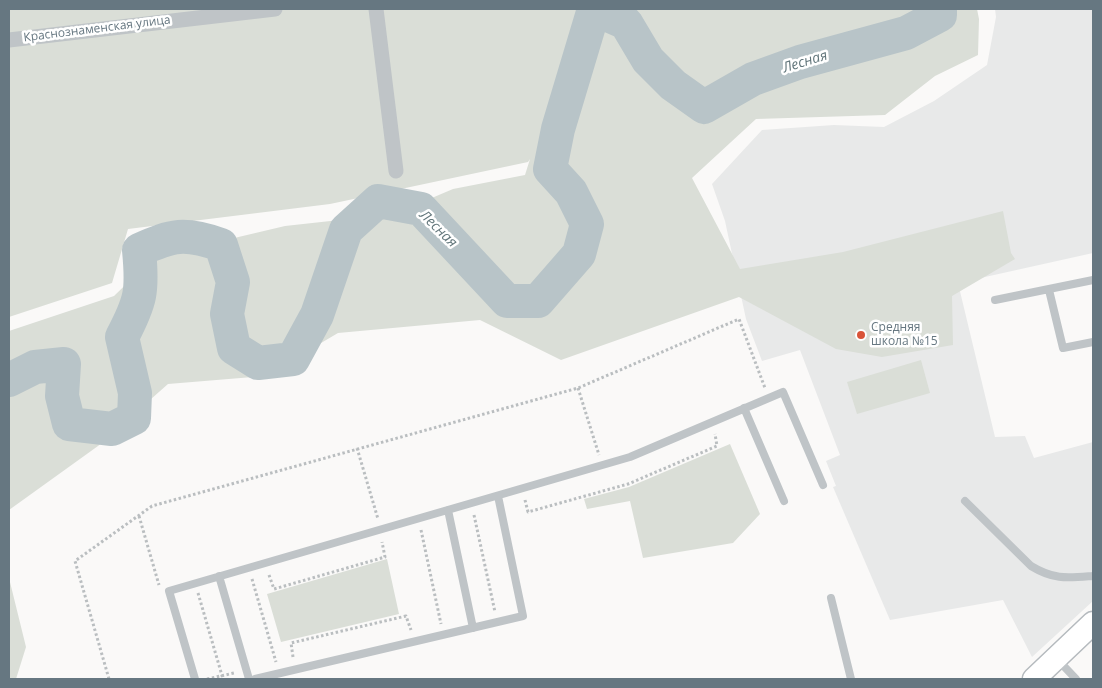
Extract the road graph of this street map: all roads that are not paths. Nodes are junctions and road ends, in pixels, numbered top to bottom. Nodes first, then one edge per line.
1 (275, 9) edge
2 (376, 9) edge
3 (9, 40) edge
4 (396, 171) dead end
5 (1093, 280) edge
6 (1048, 290) junction
7 (995, 300) dead end
8 (1093, 342) edge
9 (744, 408) junction
10 (823, 485) dead end
11 (498, 496) junction
12 (784, 501) dead end
13 (965, 501) dead end
14 (448, 510) junction
15 (219, 576) junction
16 (1093, 576) edge
17 (831, 598) dead end
18 (1093, 623) edge
19 (473, 628) junction
20 (1056, 658) junction
21 (195, 679) edge
22 (249, 679) edge
23 (255, 679) edge
24 (851, 679) edge
25 (1034, 679) edge
26 (1076, 679) edge

1 - 3 street, Краснознаменская улица
2 - 4 street
5 - 6 lane
6 - 7 lane
6 - 8 lane
9 - 10 lane
9 - 11 lane
9 - 12 lane
11 - 14 lane
11 - 19 lane
13 - 16 lane
14 - 15 lane
14 - 19 lane
15 - 21 lane
15 - 22 lane
17 - 24 lane
18 - 20 main road
19 - 23 lane
20 - 25 main road
20 - 26 lane

